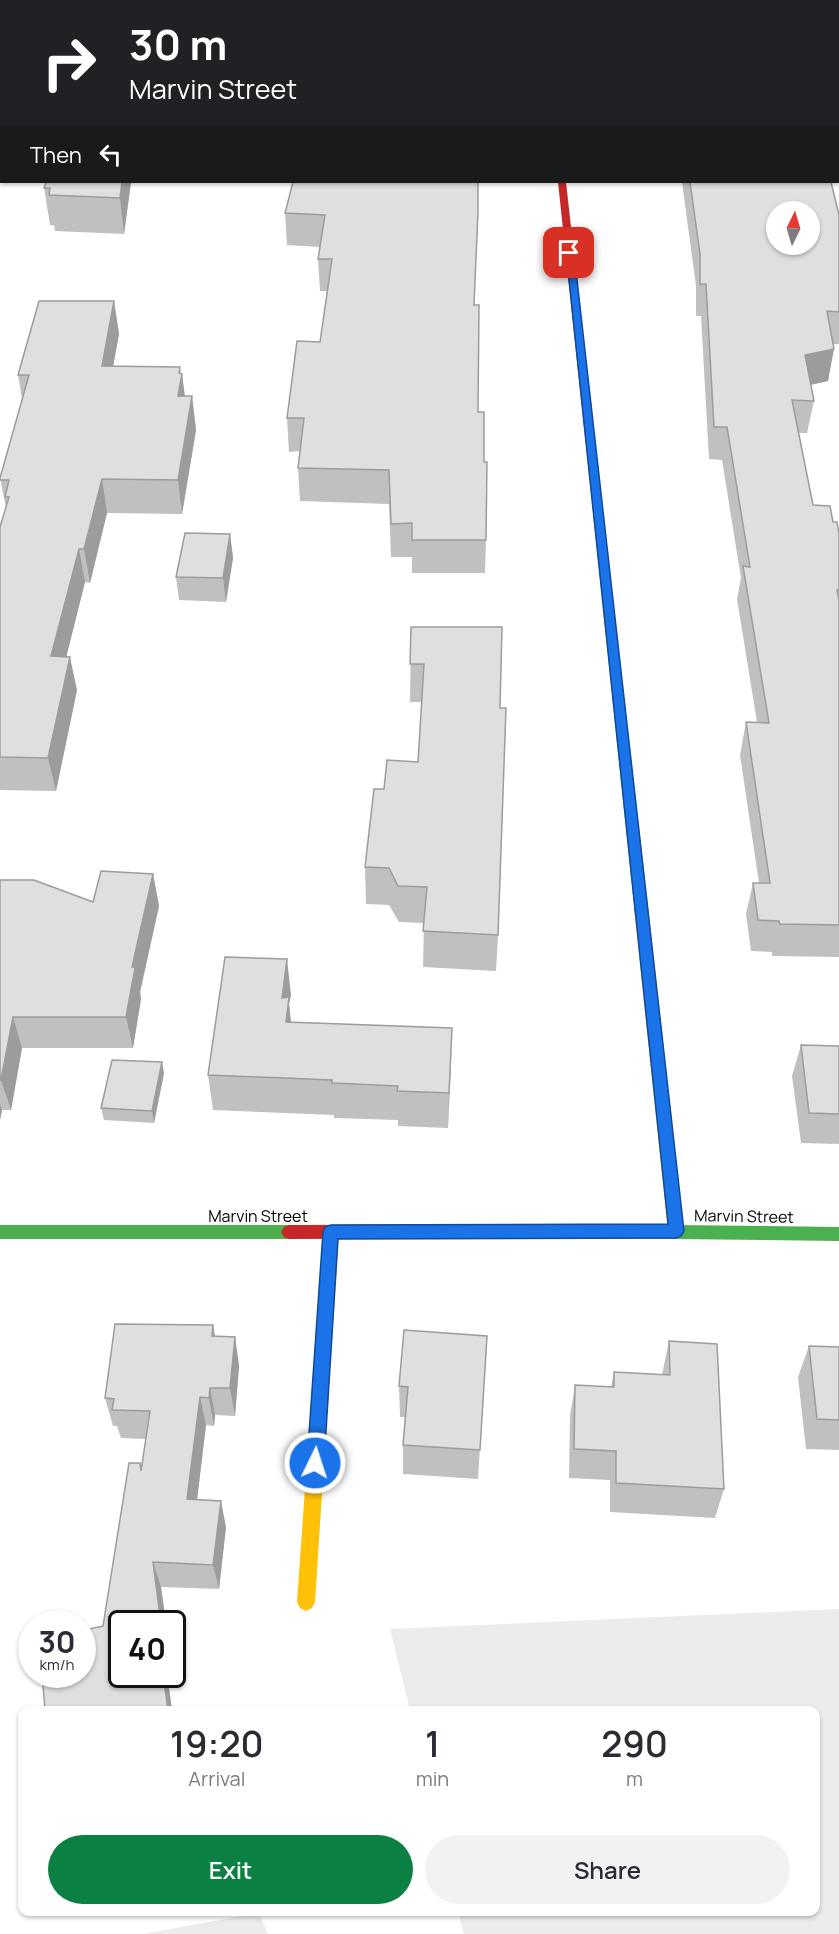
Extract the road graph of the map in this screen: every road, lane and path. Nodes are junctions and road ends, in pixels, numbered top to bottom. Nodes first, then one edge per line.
1 (562, 183) edge
2 (676, 1231) junction
3 (0, 1232) edge
4 (331, 1232) junction
5 (839, 1233) edge
6 (306, 1602) dead end

1 - 2 street
2 - 4 street, Marvin Street
2 - 5 street, Marvin Street
3 - 4 street, Marvin Street
4 - 6 street

